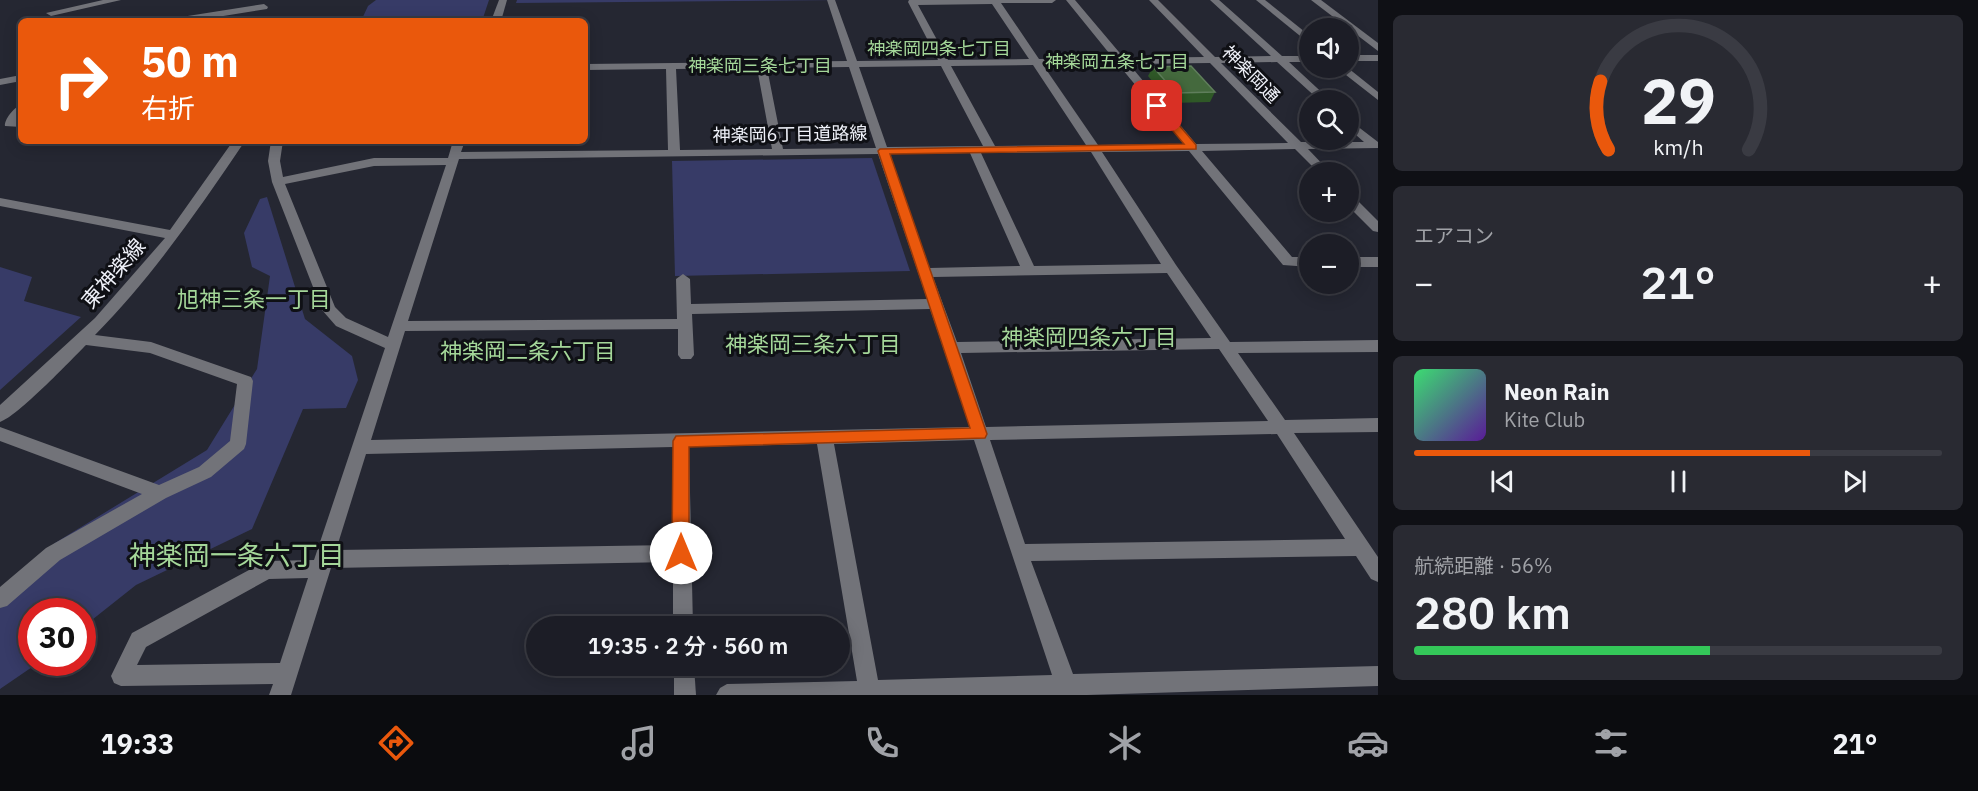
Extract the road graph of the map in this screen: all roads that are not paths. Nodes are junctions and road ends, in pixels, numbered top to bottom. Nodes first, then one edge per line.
1 (51, 0) edge
2 (117, 0) edge
3 (503, 0) edge
4 (831, 0) edge
5 (1052, 0) edge
6 (1070, 0) edge
7 (1153, 0) edge
8 (1214, 0) edge
9 (1260, 0) edge
10 (1315, 0) edge
11 (995, 1) edge
12 (265, 3) edge
13 (51, 17) edge
14 (190, 18) edge
15 (264, 18) edge
16 (497, 18) edge
17 (1299, 31) edge
18 (1378, 48) edge
19 (1359, 58) edge
20 (1378, 58) edge
21 (1278, 59) junction
22 (1299, 59) edge
23 (1212, 60) junction
24 (1120, 61) junction
25 (1034, 62) junction
26 (943, 63) junction
27 (853, 65) junction
28 (671, 66) junction
29 (762, 66) junction
30 (588, 67) edge
31 (1354, 78) edge
32 (18, 79) edge
33 (0, 82) edge
34 (1314, 90) edge
35 (1378, 97) edge
36 (18, 112) edge
37 (18, 124) edge
38 (1359, 131) edge
39 (237, 144) edge
40 (277, 144) edge
41 (458, 144) edge
42 (569, 144) edge
43 (1376, 145) edge
44 (1297, 146) junction
45 (1192, 147) junction
46 (1094, 148) junction
47 (974, 150) junction
48 (991, 150) junction
49 (883, 151) junction
50 (778, 152) junction
51 (674, 154) junction
52 (567, 155) junction
53 (453, 159) junction
54 (1314, 162) edge
55 (278, 182) junction
56 (0, 202) edge
57 (1359, 209) edge
58 (1378, 228) edge
59 (173, 235) junction
60 (1299, 262) edge
61 (1359, 262) edge
62 (1378, 262) edge
63 (1171, 268) junction
64 (1029, 271) junction
65 (924, 273) junction
66 (684, 279) dead end
67 (935, 304) junction
68 (685, 316) junction
69 (398, 326) junction
70 (83, 339) junction
71 (392, 345) junction
72 (1225, 346) junction
73 (1378, 346) edge
74 (952, 348) junction
75 (686, 355) dead end
76 (0, 415) edge
77 (1378, 425) edge
78 (1281, 427) junction
79 (0, 434) edge
80 (980, 434) junction
81 (824, 437) junction
82 (681, 441) junction
83 (359, 447) junction
84 (160, 493) junction
85 (1360, 547) junction
86 (681, 553) junction
87 (1019, 553) junction
88 (322, 564) junction
89 (1378, 573) edge
90 (0, 599) edge
91 (683, 616) edge
92 (287, 673) junction
93 (684, 676) edge
94 (1378, 676) edge
95 (1068, 690) edge
96 (870, 693) edge
97 (280, 695) edge
98 (685, 695) edge
99 (727, 695) edge

1 - 13 street
2 - 13 street
3 - 16 street
4 - 27 street
5 - 11 street
6 - 24 street
7 - 23 street, 神楽岡通
8 - 21 street
9 - 17 street
10 - 18 street
11 - 25 street
11 - 26 street
12 - 14 street
12 - 15 street
19 - 20 street
21 - 22 street
21 - 23 street
21 - 34 street
23 - 24 street
23 - 44 street, 神楽岡通
24 - 25 street
24 - 45 street
25 - 26 street
25 - 46 street
26 - 27 street
26 - 48 street
27 - 29 street
27 - 49 street
28 - 29 street
28 - 30 street
28 - 51 street
29 - 50 street
31 - 35 street
32 - 33 street
36 - 37 street
38 - 43 street
39 - 59 street, 東神楽線
40 - 55 street
41 - 53 street
42 - 52 street
43 - 44 street, 神楽岡6丁目道路線
44 - 45 street, 神楽岡6丁目道路線
44 - 54 street, 神楽岡通
45 - 46 street, 神楽岡6丁目道路線
45 - 60 street
46 - 48 street, 神楽岡6丁目道路線
46 - 63 street
47 - 48 street, 神楽岡6丁目道路線
47 - 49 street, 神楽岡6丁目道路線
47 - 64 street
49 - 50 street, 神楽岡6丁目道路線
49 - 65 street
50 - 51 street, 神楽岡6丁目道路線
51 - 52 street, 神楽岡6丁目道路線
52 - 53 street, 神楽岡6丁目道路線
53 - 55 street, 神楽岡6丁目道路線
53 - 69 street
55 - 71 street
56 - 59 street
57 - 58 street
59 - 70 street, 東神楽線
61 - 62 street
63 - 64 street
63 - 72 street
64 - 65 street
65 - 67 street
66 - 68 street
67 - 68 street
67 - 74 street
68 - 69 street
68 - 75 street
69 - 71 street
70 - 76 street, 東神楽線
70 - 84 street
71 - 83 street
72 - 73 street
72 - 74 street
72 - 78 street
74 - 80 street
77 - 78 street
78 - 80 street
78 - 85 street
79 - 84 street
80 - 81 street
80 - 87 street
81 - 82 street
81 - 96 street
82 - 83 street
82 - 86 street
83 - 88 street
84 - 90 street
85 - 87 street
85 - 89 street
86 - 88 street
86 - 91 street
87 - 95 street
88 - 92 street
88 - 92 street
92 - 97 street
93 - 98 street
94 - 95 street
95 - 96 street
96 - 99 street

